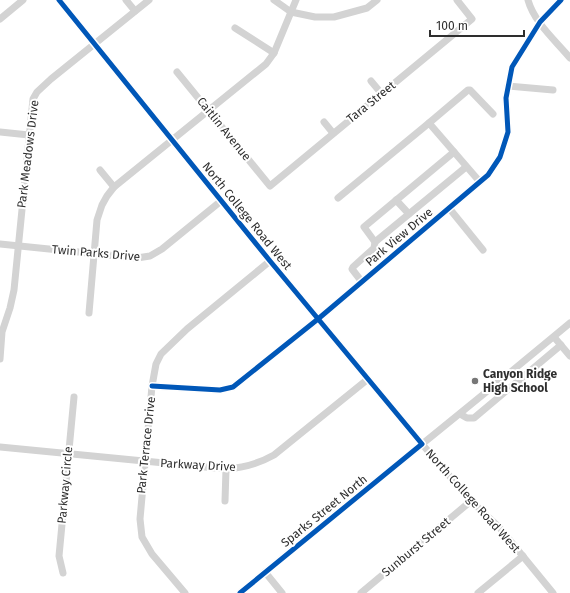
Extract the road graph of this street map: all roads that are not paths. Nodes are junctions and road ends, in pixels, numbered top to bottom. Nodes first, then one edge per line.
1 (23, 0) edge
2 (59, 0) edge
3 (126, 0) edge
4 (149, 0) edge
5 (274, 0) edge
6 (296, 0) edge
7 (377, 0) edge
8 (457, 0) edge
9 (528, 0) edge
10 (561, 0) edge
11 (135, 12) junction
12 (291, 12) junction
13 (0, 19) edge
14 (540, 22) junction
15 (235, 28) dead end
16 (95, 44) junction
17 (274, 53) junction
18 (570, 58) edge
19 (177, 72) dead end
20 (371, 81) dead end
21 (508, 86) junction
22 (553, 90) dead end
23 (381, 94) junction
24 (208, 111) junction
25 (492, 114) dead end
26 (324, 122) dead end
27 (429, 122) junction
28 (0, 132) edge
29 (333, 133) junction
30 (29, 135) junction
31 (173, 140) junction
32 (454, 152) junction
33 (466, 167) junction
34 (100, 170) dead end
35 (480, 182) junction
36 (270, 186) joint
37 (114, 187) junction
38 (338, 198) dead end
39 (396, 200) junction
40 (221, 201) junction
41 (449, 208) junction
42 (409, 214) junction
43 (375, 242) junction
44 (0, 244) edge
45 (18, 245) junction
46 (484, 250) dead end
47 (95, 254) junction
48 (270, 261) junction
49 (362, 282) junction
50 (89, 314) dead end
51 (318, 319) junction
52 (570, 323) edge
53 (554, 337) junction
54 (561, 345) junction
55 (570, 356) edge
56 (0, 359) edge
57 (368, 379) junction
58 (152, 386) junction
59 (74, 397) dead end
60 (460, 414) junction
61 (422, 444) junction
62 (0, 447) edge
63 (68, 454) junction
64 (145, 462) junction
65 (226, 469) junction
66 (225, 501) dead end
67 (471, 501) junction
68 (523, 556) junction
69 (265, 572) junction
70 (63, 573) dead end
71 (185, 593) edge
72 (240, 593) edge
73 (282, 593) edge
74 (361, 593) edge
75 (478, 593) edge
76 (553, 593) edge

1 - 13 street
2 - 16 street, North College Road West
3 - 11 street
4 - 11 street, Park Meadows Drive
5 - 12 street
6 - 12 street
7 - 12 street
8 - 23 street, Tara Street
9 - 14 street
10 - 14 street, Park View Drive
11 - 16 street, Park Meadows Drive
12 - 17 street
14 - 18 street
14 - 21 street, Park View Drive
15 - 17 street
16 - 30 street, Park Meadows Drive
16 - 31 street, North College Road West
17 - 24 street
19 - 24 street, Caitlin Avenue
20 - 23 street
21 - 22 street
21 - 35 street, Park View Drive
23 - 29 street, Tara Street
24 - 31 street
24 - 36 street, Caitlin Avenue
25 - 27 street
26 - 29 street
27 - 32 street
27 - 38 street
28 - 30 street
29 - 36 street, Tara Street
30 - 45 street, Park Meadows Drive
31 - 37 street
31 - 40 street, North College Road West
32 - 33 street
32 - 39 street
33 - 35 street
33 - 42 street
34 - 37 street
35 - 41 street, Park View Drive
37 - 47 street
39 - 42 street
39 - 43 street
40 - 47 street, Twin Parks Drive
40 - 48 street, North College Road West
41 - 46 street
41 - 49 street, Park View Drive
42 - 43 street
43 - 49 street
44 - 45 street, Twin Parks Drive
45 - 47 street, Twin Parks Drive
45 - 56 street, Park Meadows Drive
47 - 50 street
48 - 51 street, North College Road West
48 - 58 street, Park Terrace Drive
49 - 51 street, Park View Drive
51 - 57 street, North College Road West
51 - 58 street, Park View Drive
52 - 53 street, Sparks Street North
53 - 54 street
53 - 60 street, Sparks Street North
54 - 55 street
54 - 60 street
57 - 61 street, North College Road West
57 - 65 street, Parkway Drive
58 - 64 street, Park Terrace Drive
59 - 63 street, Parkway Circle
60 - 61 street, Sparks Street North
61 - 67 street, North College Road West
61 - 69 street, Sparks Street North
62 - 63 street, Parkway Drive
63 - 64 street, Parkway Drive
63 - 70 street, Parkway Circle
64 - 65 street, Parkway Drive
64 - 71 street, Park Terrace Drive
65 - 66 street
67 - 68 street, North College Road West
67 - 74 street, Sunburst Street
68 - 75 street
68 - 76 street, North College Road West
69 - 72 street, Sparks Street North
69 - 73 street

